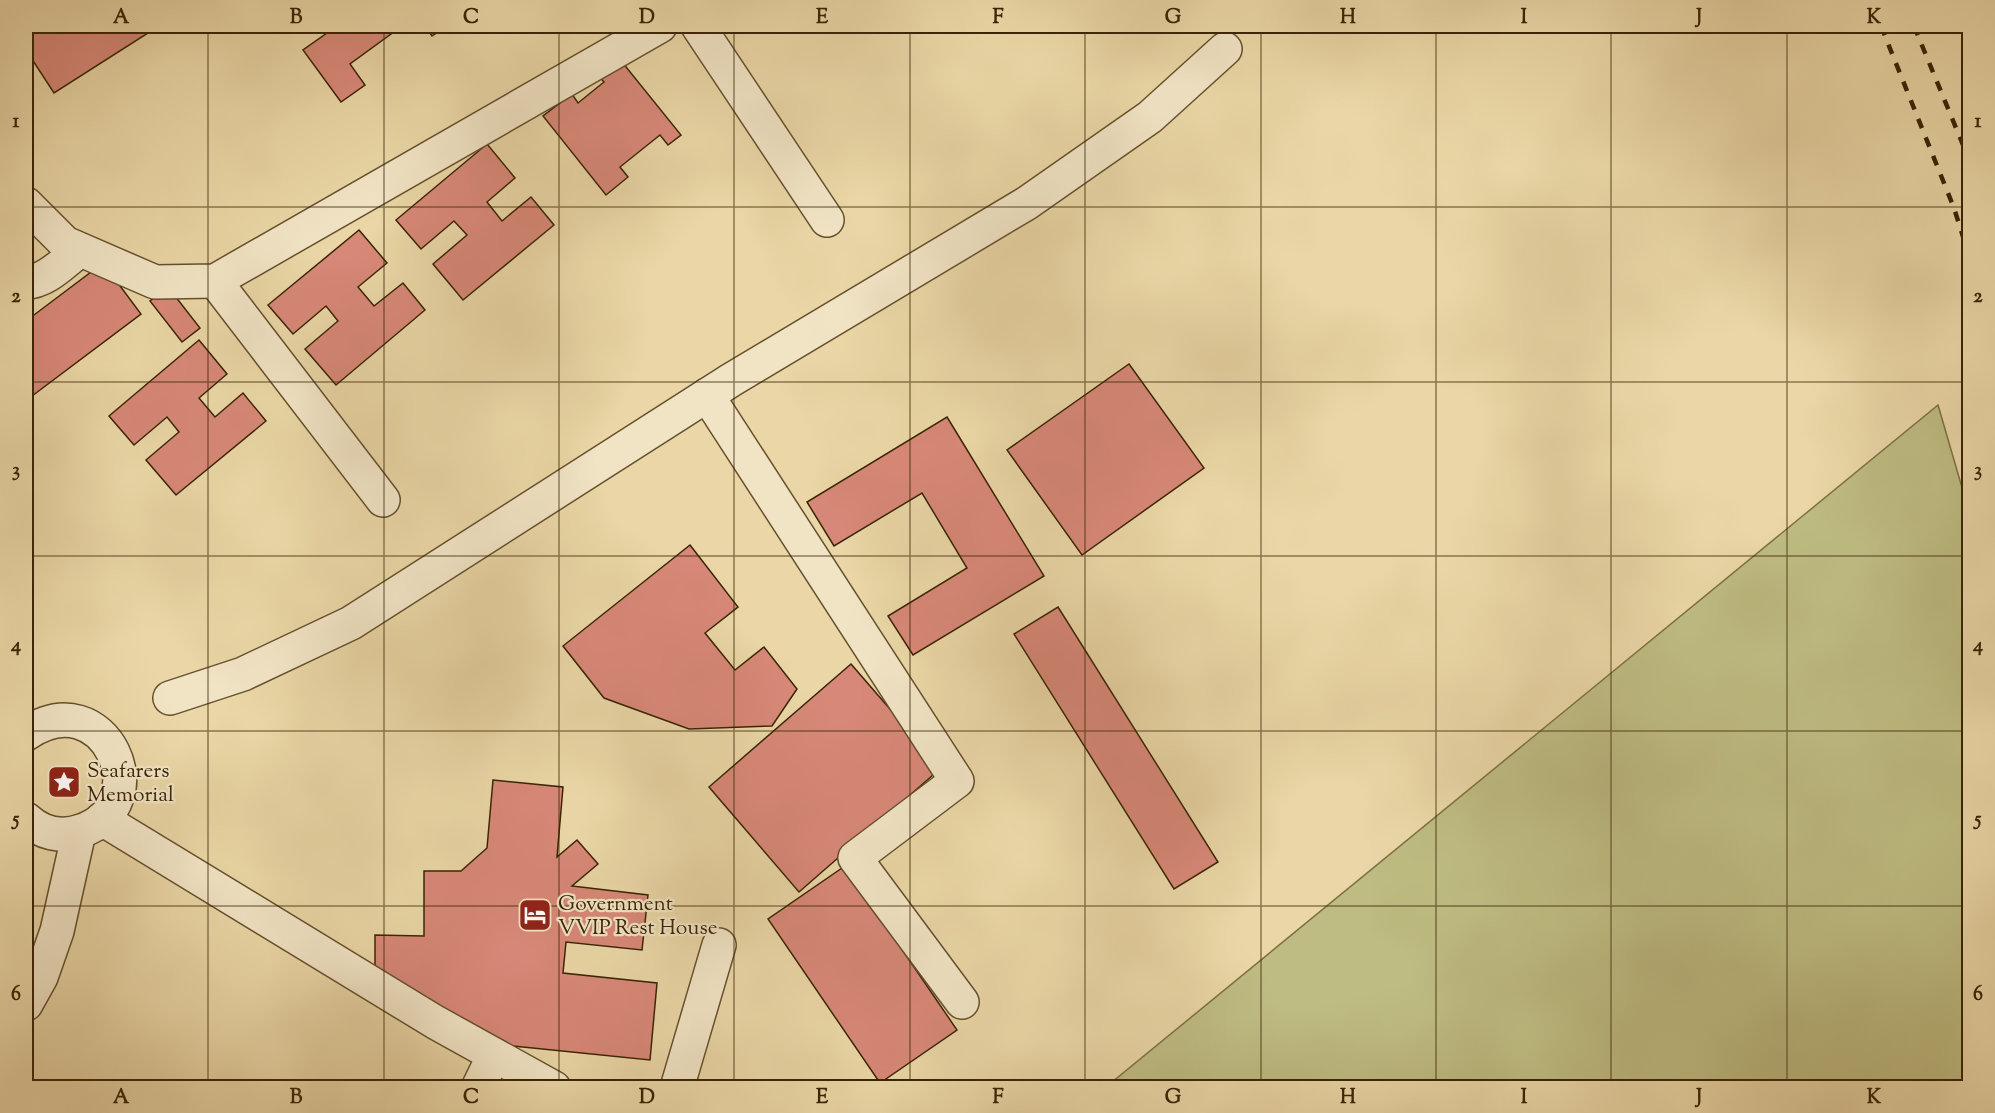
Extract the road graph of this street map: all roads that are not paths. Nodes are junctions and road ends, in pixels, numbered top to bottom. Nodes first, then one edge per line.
1 (660, 26) edge
2 (698, 26) edge
3 (1225, 48) dead end
4 (26, 204) edge
5 (827, 220) dead end
6 (80, 250) junction
7 (215, 281) junction
8 (26, 282) edge
9 (707, 395) junction
10 (383, 500) dead end
11 (170, 699) dead end
12 (26, 734) edge
13 (26, 825) edge
14 (90, 825) junction
15 (719, 945) dead end
16 (962, 1002) dead end
17 (26, 1004) edge
18 (494, 1055) junction
19 (478, 1088) edge
20 (554, 1088) edge
21 (677, 1088) edge

1 - 7 street
2 - 5 street
3 - 9 street
4 - 6 street
6 - 7 street
6 - 8 street
7 - 10 street
9 - 11 street
9 - 16 street
12 - 14 street
13 - 14 street
14 - 17 street
14 - 18 street
15 - 21 street
18 - 19 street
18 - 20 street

